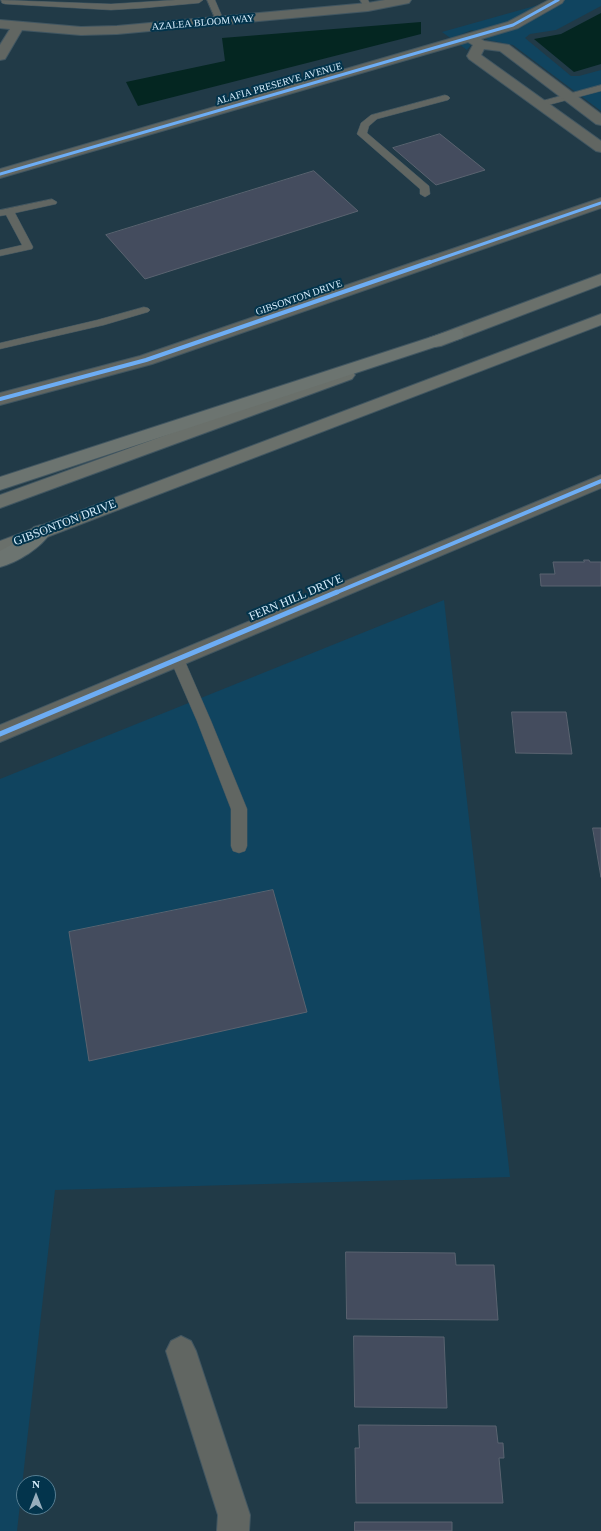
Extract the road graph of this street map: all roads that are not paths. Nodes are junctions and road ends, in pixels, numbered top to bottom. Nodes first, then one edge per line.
1 (199, 0) edge
2 (211, 0) edge
3 (405, 0) edge
4 (558, 0) edge
5 (3, 3) edge
6 (76, 3) edge
7 (132, 3) edge
8 (366, 4) edge
9 (220, 22) junction
10 (0, 24) edge
11 (18, 26) junction
12 (476, 41) junction
13 (0, 56) edge
14 (601, 88) edge
15 (568, 97) junction
16 (445, 98) dead end
17 (541, 104) junction
18 (601, 121) edge
19 (601, 148) edge
20 (0, 174) edge
21 (425, 194) dead end
22 (52, 202) dead end
23 (601, 203) edge
24 (4, 212) edge
25 (0, 253) edge
26 (601, 279) edge
27 (144, 310) dead end
28 (601, 319) edge
29 (456, 334) junction
30 (0, 346) edge
31 (0, 399) edge
32 (601, 482) edge
33 (0, 484) edge
34 (0, 502) edge
35 (42, 532) junction
36 (0, 548) edge
37 (0, 560) edge
38 (177, 659) junction
39 (0, 734) edge
40 (239, 846) dead end
41 (181, 1351) dead end
42 (233, 1531) edge

1 - 7 lane
2 - 9 lane
3 - 8 street, AZALEA BLOOM WAY
4 - 12 street, ALAFIA PRESERVE AVENUE
5 - 6 lane
6 - 7 lane
8 - 9 street, AZALEA BLOOM WAY
9 - 11 street, AZALEA BLOOM WAY
10 - 11 street, AZALEA BLOOM WAY
11 - 13 street
12 - 15 street
12 - 17 street
12 - 20 street, ALAFIA PRESERVE AVENUE
14 - 15 lane
15 - 17 lane
15 - 18 street
16 - 21 lane
17 - 19 street
22 - 24 lane
23 - 31 street, GIBSONTON DRIVE
24 - 25 lane
26 - 29 main road
27 - 30 lane
28 - 35 main road, GIBSONTON DRIVE
29 - 33 highway
29 - 34 main road
32 - 38 street, FERN HILL DRIVE
35 - 36 main road, GIBSONTON DRIVE
35 - 37 highway
38 - 39 street, FERN HILL DRIVE
38 - 40 lane
41 - 42 street

